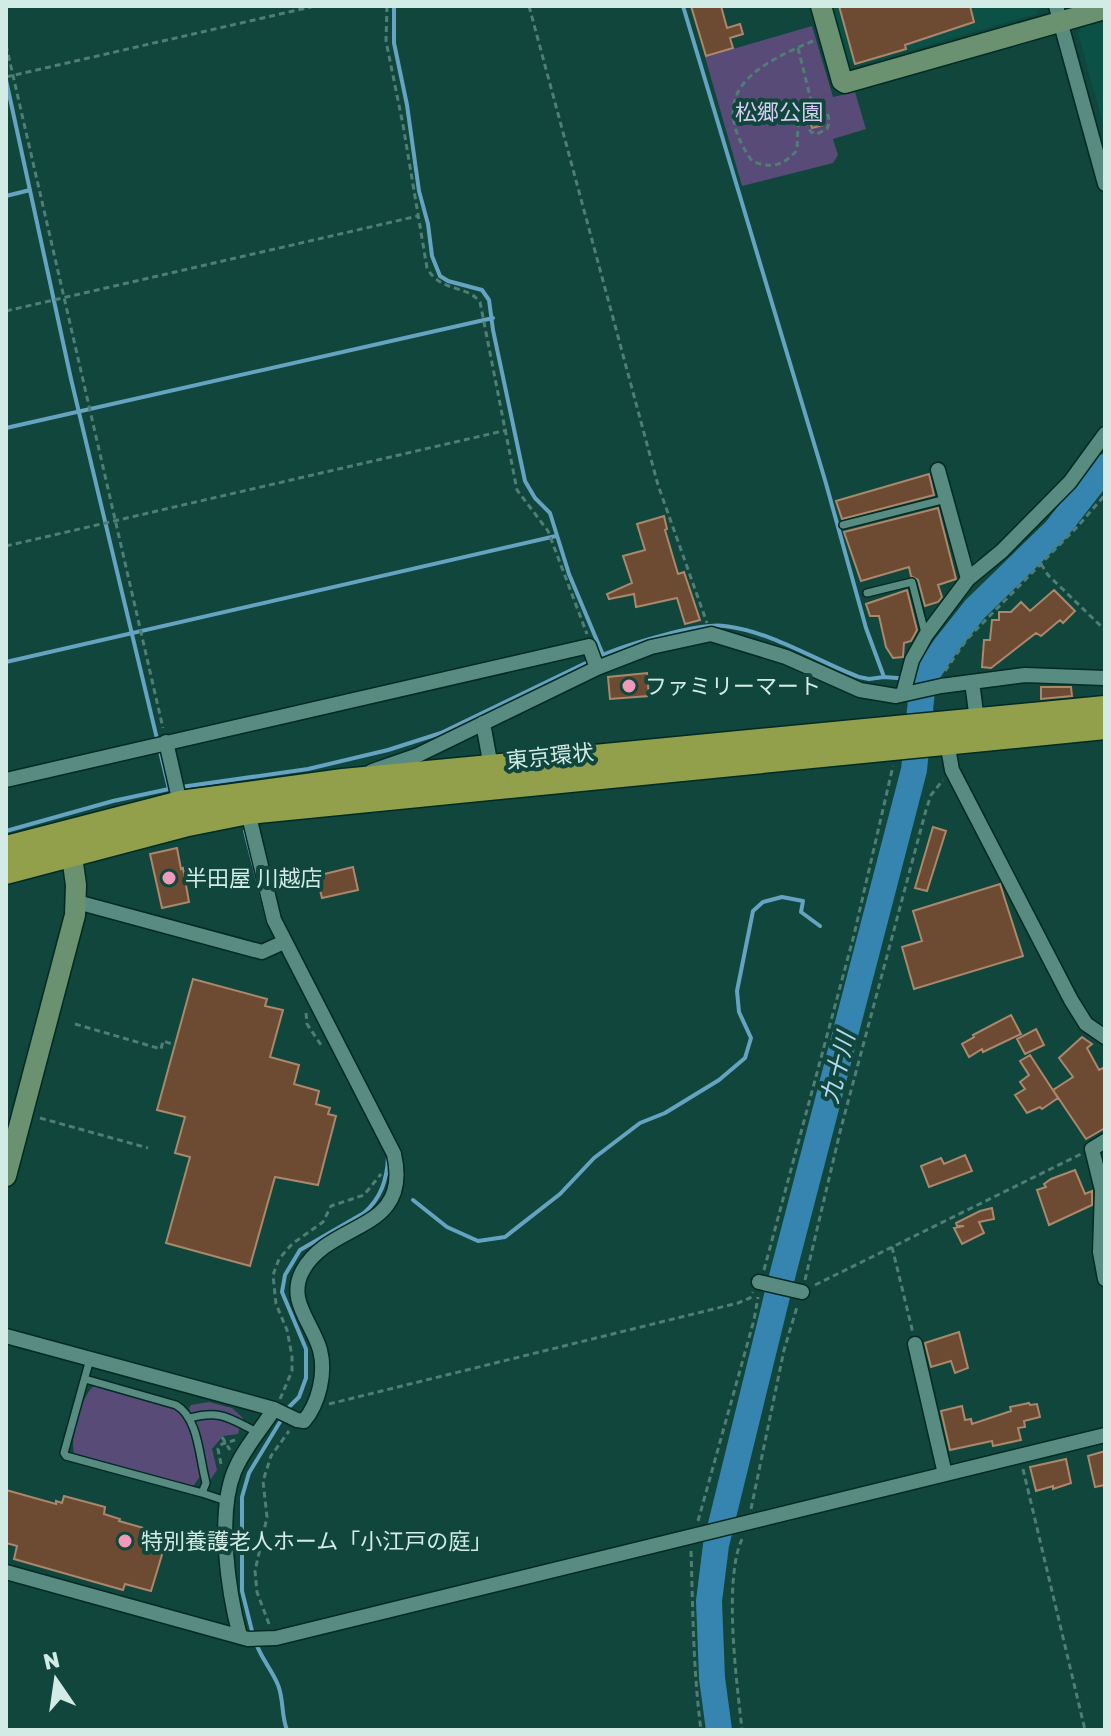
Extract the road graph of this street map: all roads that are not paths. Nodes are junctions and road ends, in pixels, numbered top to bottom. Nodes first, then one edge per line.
1 (821, 6) edge
2 (1105, 9) edge
3 (1058, 14) edge
4 (1105, 184) edge
5 (1105, 434) edge
6 (938, 470) dead end
7 (946, 499) junction
8 (843, 525) dead end
9 (968, 579) junction
10 (867, 593) dead end
11 (926, 635) junction
12 (597, 668) junction
13 (1105, 678) edge
14 (972, 682) junction
15 (900, 695) junction
16 (1105, 708) edge
17 (977, 720) junction
18 (483, 723) junction
19 (1105, 727) edge
20 (900, 740) junction
21 (166, 742) junction
22 (947, 742) junction
23 (491, 767) junction
24 (6, 780) edge
25 (343, 781) junction
26 (180, 803) junction
27 (248, 812) junction
28 (70, 842) junction
29 (6, 848) edge
30 (6, 872) edge
31 (77, 902) junction
32 (280, 945) junction
33 (1105, 1037) edge
34 (1098, 1145) edge
35 (6, 1176) edge
36 (1105, 1279) edge
37 (759, 1282) road end
38 (802, 1292) road end
39 (6, 1336) edge
40 (915, 1344) road end
41 (90, 1359) junction
42 (85, 1379) junction
43 (285, 1415) junction
44 (190, 1418) junction
45 (259, 1433) junction
46 (1105, 1435) edge
47 (945, 1474) junction
48 (202, 1493) junction
49 (226, 1501) junction
50 (6, 1572) edge
51 (244, 1638) junction

1 - 3 street
2 - 3 street
3 - 4 street
5 - 9 street
6 - 7 street
7 - 8 lane
7 - 9 street
9 - 11 street
10 - 11 lane
11 - 15 street
12 - 15 street
12 - 18 street
12 - 21 street
13 - 14 street
14 - 15 street
14 - 17 street
15 - 20 street
16 - 17 highway, 東京環状
17 - 20 highway, 東京環状
18 - 23 street
18 - 25 street
19 - 22 highway, 東京環状
20 - 22 highway, 東京環状
20 - 23 highway, 東京環状
20 - 27 highway, 東京環状
21 - 24 street
21 - 26 street
22 - 33 street
23 - 25 highway, 東京環状
25 - 26 highway, 東京環状
26 - 28 highway, 東京環状
27 - 28 highway, 東京環状
27 - 32 street
28 - 29 highway, 東京環状
28 - 30 highway, 東京環状
28 - 31 street
31 - 32 street
31 - 35 street
32 - 43 street
34 - 36 street
37 - 38 street
39 - 41 street
40 - 47 street
41 - 42 lane
41 - 43 street
42 - 44 lane
42 - 48 lane
43 - 45 street
44 - 45 lane
44 - 48 lane
45 - 49 street
46 - 47 street
47 - 51 street
48 - 49 lane
49 - 51 street
50 - 51 street

